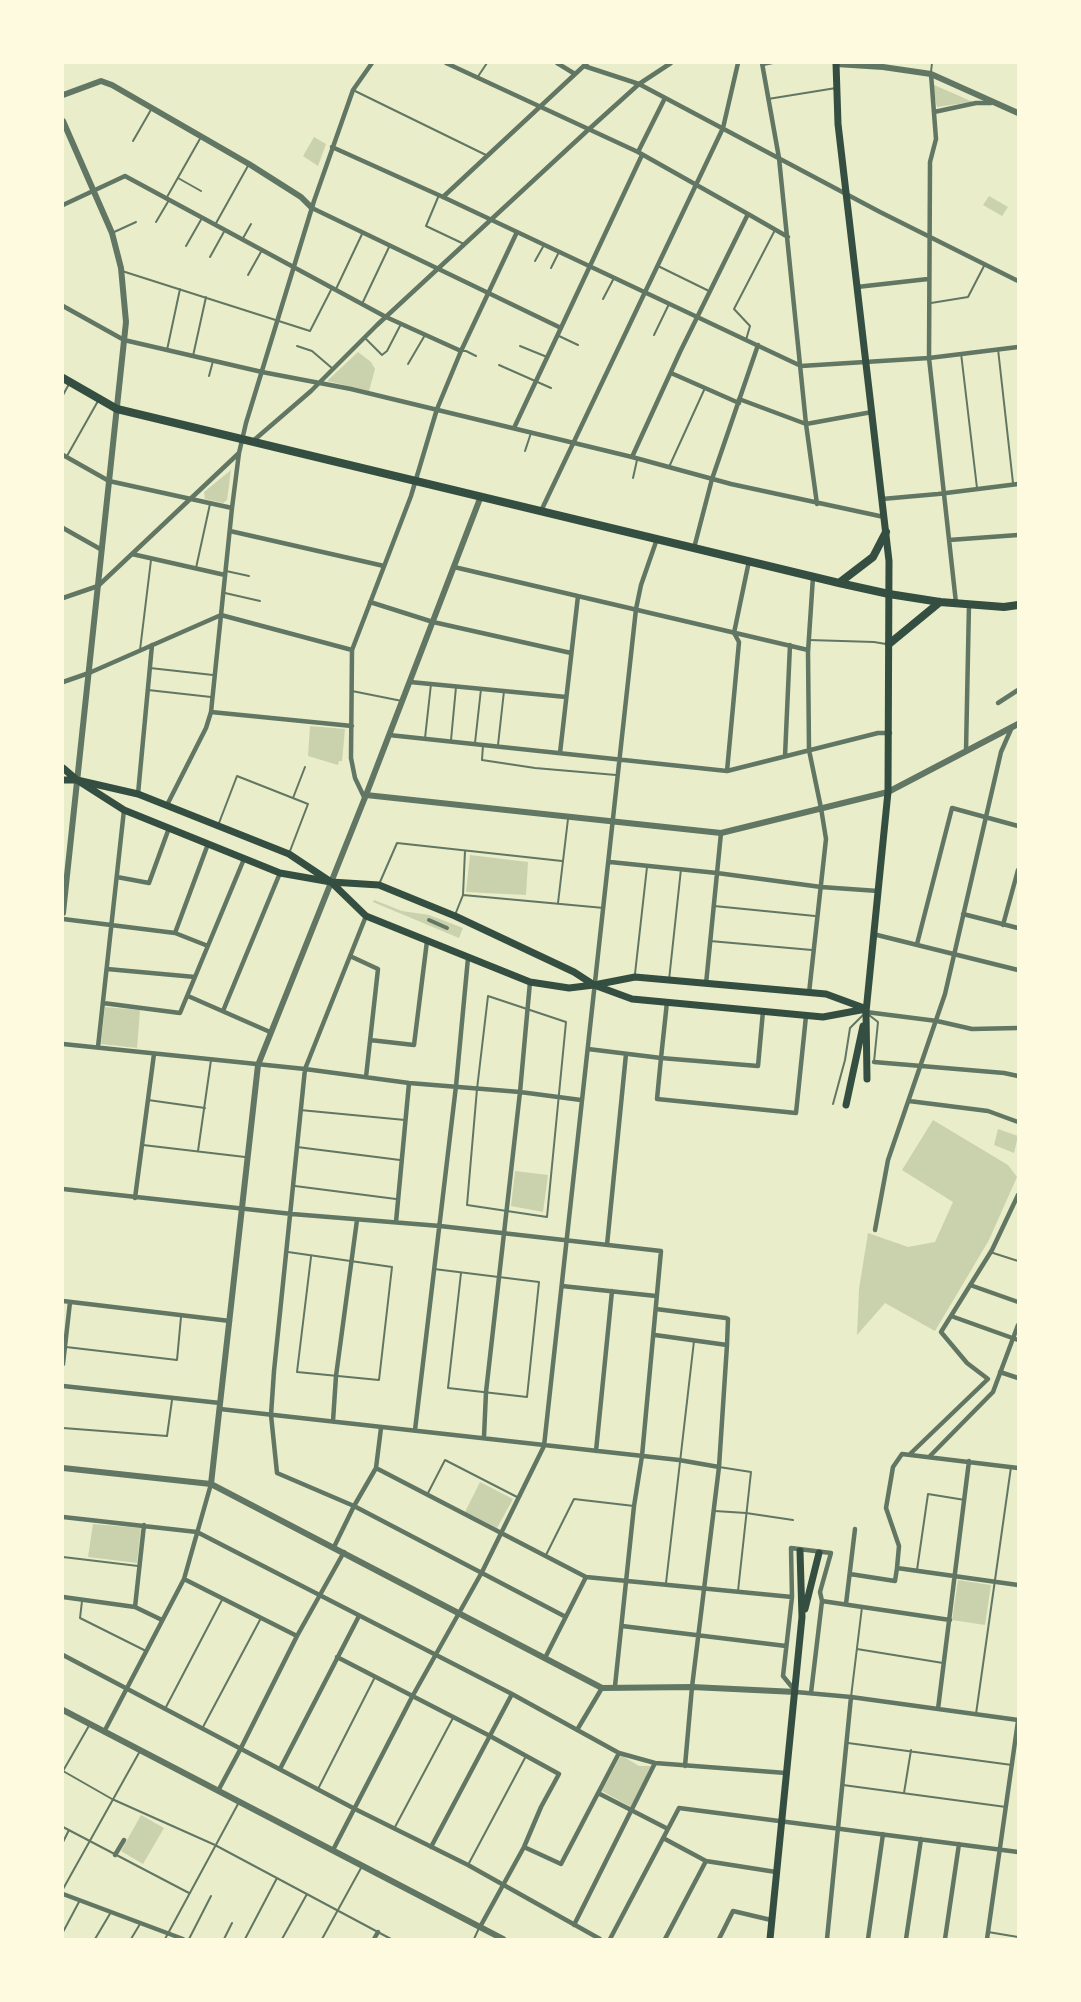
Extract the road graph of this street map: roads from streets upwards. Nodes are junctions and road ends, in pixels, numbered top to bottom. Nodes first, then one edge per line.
1 (372, 63) edge
2 (446, 63) edge
3 (557, 63) edge
4 (671, 63) edge
5 (738, 63) edge
6 (586, 64) edge
7 (762, 64) edge
8 (836, 64) edge
9 (575, 74) junction
10 (931, 74) junction
11 (639, 84) junction
12 (63, 95) edge
13 (665, 98) junction
14 (1000, 104) junction
15 (540, 106) junction
16 (934, 112) junction
17 (1018, 113) edge
18 (63, 121) edge
19 (723, 128) junction
20 (588, 130) junction
21 (332, 147) junction
22 (640, 154) junction
23 (779, 158) junction
24 (696, 185) junction
25 (94, 190) junction
26 (846, 193) junction
27 (441, 196) junction
28 (63, 205) edge
29 (312, 208) junction
30 (748, 214) junction
31 (492, 220) junction
32 (517, 232) junction
33 (928, 234) junction
34 (788, 237) junction
35 (590, 267) junction
36 (293, 268) junction
37 (440, 268) junction
38 (928, 279) junction
39 (1018, 280) edge
40 (857, 287) junction
41 (490, 293) junction
42 (645, 293) junction
43 (63, 306) edge
44 (386, 317) junction
45 (698, 317) junction
46 (561, 328) junction
47 (124, 340) junction
48 (758, 345) junction
49 (1018, 347) edge
50 (461, 351) junction
51 (929, 358) junction
52 (866, 363) junction
53 (801, 366) junction
54 (262, 372) junction
55 (671, 373) junction
56 (67, 380) edge
57 (320, 382) junction
58 (739, 401) junction
59 (117, 409) junction
60 (437, 409) junction
61 (872, 412) junction
62 (806, 424) junction
63 (514, 428) junction
64 (242, 439) junction
65 (253, 441) junction
66 (573, 443) junction
67 (239, 453) junction
68 (65, 456) edge
69 (635, 458) junction
70 (712, 479) junction
71 (109, 481) junction
72 (415, 481) junction
73 (1016, 484) edge
74 (944, 493) junction
75 (481, 496) junction
76 (882, 499) junction
77 (190, 500) junction
78 (817, 504) junction
79 (232, 508) junction
80 (541, 511) junction
81 (884, 517) junction
82 (63, 528) edge
83 (230, 531) junction
84 (886, 532) junction
85 (1018, 535) edge
86 (657, 539) junction
87 (949, 540) junction
88 (694, 548) junction
89 (102, 550) junction
90 (132, 554) junction
91 (749, 561) junction
92 (384, 566) junction
93 (454, 567) junction
94 (226, 573) junction
95 (813, 577) junction
96 (839, 583) junction
97 (98, 586) junction
98 (889, 594) junction
99 (578, 596) junction
100 (64, 597) edge
101 (370, 602) junction
102 (940, 602) junction
103 (956, 603) junction
104 (969, 604) junction
105 (1018, 605) edge
106 (636, 609) junction
107 (221, 615) junction
108 (433, 622) junction
109 (734, 633) junction
110 (889, 644) junction
111 (152, 645) junction
112 (790, 645) junction
113 (352, 650) junction
114 (808, 650) junction
115 (571, 653) junction
116 (89, 673) junction
117 (63, 682) edge
118 (410, 682) junction
119 (1018, 690) edge
120 (566, 698) junction
121 (998, 703) dead end
122 (211, 711) junction
123 (352, 726) junction
124 (1015, 726) edge
125 (890, 733) junction
126 (390, 735) junction
127 (809, 750) junction
128 (966, 751) junction
129 (560, 753) junction
130 (785, 756) junction
131 (620, 760) junction
132 (63, 768) edge
133 (727, 771) junction
134 (63, 780) edge
135 (77, 780) junction
136 (888, 792) junction
137 (138, 794) junction
138 (365, 797) junction
139 (167, 806) junction
140 (822, 808) junction
141 (124, 810) junction
142 (986, 817) junction
143 (614, 821) junction
144 (1018, 826) edge
145 (169, 828) junction
146 (721, 833) junction
147 (208, 844) junction
148 (66, 851) edge
149 (289, 854) junction
150 (244, 859) junction
151 (609, 862) junction
152 (1018, 870) edge
153 (280, 873) junction
154 (717, 873) junction
155 (117, 877) junction
156 (331, 882) junction
157 (821, 887) junction
158 (878, 891) junction
159 (63, 908) edge
160 (63, 913) edge
161 (963, 914) junction
162 (366, 916) junction
163 (63, 919) edge
164 (429, 920) dead end
165 (1003, 925) junction
166 (112, 926) junction
167 (447, 928) dead end
168 (1018, 928) edge
169 (175, 933) junction
170 (873, 934) junction
171 (427, 941) junction
172 (917, 944) junction
173 (208, 946) junction
174 (954, 953) junction
175 (350, 956) junction
176 (468, 958) junction
177 (107, 969) junction
178 (1018, 970) edge
179 (195, 977) junction
180 (530, 982) junction
181 (706, 984) junction
182 (594, 985) junction
183 (809, 993) junction
184 (188, 996) junction
185 (667, 1002) junction
186 (103, 1003) junction
187 (866, 1010) junction
188 (224, 1011) junction
189 (763, 1011) junction
190 (806, 1016) junction
191 (937, 1021) junction
192 (1018, 1028) edge
193 (270, 1032) junction
194 (370, 1040) junction
195 (63, 1044) edge
196 (98, 1047) junction
197 (588, 1049) junction
198 (154, 1054) junction
199 (626, 1054) junction
200 (661, 1058) junction
201 (874, 1062) road end
202 (258, 1065) junction
203 (921, 1065) junction
204 (305, 1069) junction
205 (1018, 1076) edge
206 (366, 1077) junction
207 (867, 1079) dead end
208 (409, 1083) junction
209 (456, 1086) junction
210 (520, 1092) junction
211 (581, 1100) junction
212 (909, 1101) junction
213 (846, 1105) dead end
214 (1018, 1122) edge
215 (63, 1189) edge
216 (1018, 1195) edge
217 (135, 1198) junction
218 (242, 1208) junction
219 (289, 1214) junction
220 (357, 1220) junction
221 (396, 1222) junction
222 (440, 1226) junction
223 (875, 1230) dead end
224 (503, 1234) junction
225 (567, 1241) junction
226 (607, 1245) junction
227 (970, 1285) junction
228 (562, 1286) junction
229 (612, 1291) junction
230 (656, 1296) junction
231 (63, 1301) edge
232 (70, 1302) junction
233 (1018, 1302) edge
234 (656, 1309) junction
235 (951, 1316) junction
236 (230, 1321) junction
237 (1018, 1325) edge
238 (655, 1335) junction
239 (1015, 1340) edge
240 (727, 1345) junction
241 (63, 1364) edge
242 (1000, 1372) junction
243 (1018, 1378) edge
244 (988, 1379) junction
245 (996, 1383) junction
246 (63, 1386) edge
247 (220, 1406) junction
248 (271, 1415) junction
249 (333, 1421) junction
250 (381, 1428) junction
251 (415, 1430) junction
252 (484, 1437) junction
253 (544, 1446) junction
254 (596, 1451) junction
255 (910, 1454) junction
256 (642, 1456) junction
257 (930, 1456) junction
258 (969, 1461) junction
259 (719, 1467) junction
260 (63, 1468) edge
261 (376, 1468) junction
262 (1018, 1468) edge
263 (211, 1484) junction
264 (354, 1506) junction
265 (63, 1517) edge
266 (144, 1525) junction
267 (855, 1529) dead end
268 (197, 1532) junction
269 (500, 1533) junction
270 (334, 1547) junction
271 (800, 1551) dead end
272 (344, 1552) junction
273 (819, 1553) dead end
274 (897, 1568) junction
275 (482, 1572) junction
276 (850, 1574) junction
277 (955, 1576) junction
278 (586, 1577) junction
279 (184, 1579) junction
280 (627, 1582) junction
281 (1018, 1585) edge
282 (704, 1589) junction
283 (320, 1595) junction
284 (63, 1596) edge
285 (792, 1597) junction
286 (822, 1601) junction
287 (846, 1604) junction
288 (135, 1607) junction
289 (460, 1613) junction
290 (359, 1616) junction
291 (564, 1616) junction
292 (802, 1617) junction
293 (162, 1620) junction
294 (950, 1620) junction
295 (622, 1626) junction
296 (297, 1636) junction
297 (700, 1636) junction
298 (786, 1646) junction
299 (63, 1655) edge
300 (436, 1656) junction
301 (338, 1657) junction
302 (545, 1658) junction
303 (615, 1686) junction
304 (692, 1687) junction
305 (127, 1688) junction
306 (602, 1688) junction
307 (796, 1692) junction
308 (811, 1693) junction
309 (512, 1694) junction
310 (412, 1697) junction
311 (851, 1697) junction
312 (938, 1709) junction
313 (63, 1710) edge
314 (1018, 1720) edge
315 (577, 1730) junction
316 (104, 1732) junction
317 (490, 1736) junction
318 (241, 1748) junction
319 (620, 1753) junction
320 (655, 1763) junction
321 (685, 1766) junction
322 (280, 1769) junction
323 (786, 1773) junction
324 (218, 1791) junction
325 (598, 1793) junction
326 (355, 1809) junction
327 (632, 1810) junction
328 (781, 1820) junction
329 (838, 1827) junction
330 (668, 1829) junction
331 (883, 1834) junction
332 (663, 1838) junction
333 (921, 1839) junction
334 (124, 1840) dead end
335 (959, 1844) junction
336 (524, 1846) junction
337 (431, 1847) junction
338 (1000, 1849) junction
339 (333, 1851) junction
340 (1018, 1852) edge
341 (115, 1855) road end
342 (706, 1862) junction
343 (776, 1872) junction
344 (502, 1885) junction
345 (63, 1892) edge
346 (771, 1920) junction
347 (574, 1925) junction
348 (480, 1927) junction
349 (378, 1932) road end
350 (183, 1939) edge
351 (374, 1939) edge
352 (503, 1939) edge
353 (600, 1939) edge
354 (610, 1939) edge
355 (665, 1939) edge
356 (719, 1939) edge
357 (770, 1939) edge
358 (827, 1939) edge
359 (868, 1939) edge
360 (906, 1939) edge
361 (945, 1939) edge
362 (987, 1939) edge

1 - 21 street
2 - 15 street
3 - 9 street
4 - 11 street
5 - 19 street
6 - 9 street
6 - 11 street
7 - 23 street
8 - 10 street
8 - 26 main road
9 - 15 street
10 - 14 street
10 - 16 street
11 - 13 street
11 - 20 street
12 - 29 street
13 - 19 street
13 - 22 street
14 - 16 street
14 - 17 street
15 - 20 street
15 - 27 street
16 - 33 street
18 - 25 street
19 - 23 street
19 - 24 street
20 - 22 street
20 - 31 street
21 - 27 street
21 - 29 street
22 - 24 street
22 - 35 street
23 - 26 street
23 - 34 street
24 - 30 street
24 - 42 street
25 - 28 street
25 - 36 street
25 - 47 street
26 - 33 street
26 - 40 main road
27 - 31 street
29 - 36 street
29 - 37 street
30 - 34 street
30 - 45 street
31 - 32 street
31 - 37 street
32 - 35 street
32 - 41 street
33 - 38 street
33 - 39 street
34 - 53 street
35 - 42 street
35 - 46 street
36 - 44 street
36 - 54 street
37 - 41 street
37 - 44 street
38 - 40 street
38 - 51 street
40 - 52 main road
41 - 46 street
41 - 50 street
42 - 45 street
42 - 66 street
43 - 47 street
44 - 50 street
44 - 57 street
45 - 48 street
45 - 55 street
46 - 63 street
47 - 54 street
47 - 59 street
48 - 53 street
48 - 58 street
49 - 51 street
50 - 60 street
51 - 52 street
51 - 74 street
52 - 53 street
52 - 61 main road
53 - 62 street
54 - 57 street
54 - 64 street
55 - 58 street
55 - 69 street
56 - 59 main road
57 - 60 street
57 - 65 street
58 - 62 street
58 - 70 street
59 - 64 main road
59 - 71 street
60 - 63 street
60 - 72 street
61 - 62 street
61 - 76 main road
62 - 78 street
63 - 66 street
64 - 65 main road
64 - 67 street
65 - 72 main road
66 - 69 street
66 - 80 street
67 - 77 street
67 - 79 street
68 - 71 street
69 - 70 street
70 - 78 street
70 - 88 street
71 - 77 street
71 - 89 street
72 - 75 main road
72 - 92 street
73 - 74 street
74 - 76 street
74 - 87 street
75 - 80 main road
75 - 93 street
76 - 81 main road
77 - 79 street
77 - 90 street
78 - 81 street
79 - 83 street
80 - 86 main road
81 - 84 main road
82 - 89 street
83 - 92 street
83 - 94 street
84 - 96 main road
84 - 98 main road
85 - 87 street
86 - 88 main road
86 - 106 street
87 - 103 street
88 - 91 main road
89 - 97 street
90 - 94 street
90 - 97 street
91 - 95 main road
91 - 109 street
92 - 101 street
93 - 99 street
93 - 108 street
94 - 107 street
95 - 96 main road
95 - 114 street
96 - 98 main road
97 - 100 street
97 - 116 street
98 - 102 main road
98 - 110 main road
99 - 106 street
99 - 115 street
101 - 108 street
101 - 113 street
102 - 103 main road
102 - 110 main road
103 - 104 main road
104 - 105 main road
104 - 128 street
106 - 109 street
106 - 131 street
107 - 111 street
107 - 113 street
107 - 122 street
108 - 115 street
108 - 118 street
109 - 112 street
109 - 133 street
110 - 125 main road
111 - 116 street
111 - 137 street
112 - 114 street
112 - 130 street
113 - 123 street
114 - 127 street
115 - 120 street
116 - 117 street
116 - 135 street
118 - 120 street
118 - 126 street
119 - 121 street
120 - 129 street
122 - 123 street
122 - 139 street
123 - 138 street
124 - 128 street
124 - 142 street
125 - 127 street
125 - 136 main road
126 - 129 street
126 - 138 street
127 - 130 street
127 - 140 street
128 - 136 street
129 - 131 street
130 - 133 street
131 - 133 street
131 - 143 street
132 - 135 main road
134 - 135 main road
135 - 137 main road
135 - 141 main road
135 - 148 street
136 - 140 street
136 - 158 main road
137 - 139 main road
137 - 141 main road
138 - 143 street
138 - 156 street
139 - 149 main road
140 - 146 street
140 - 157 street
141 - 145 main road
141 - 155 street
142 - 144 street
142 - 161 street
142 - 172 street
143 - 146 street
143 - 151 street
145 - 147 main road
145 - 155 street
146 - 154 street
147 - 150 main road
147 - 169 street
148 - 159 street
149 - 153 street
149 - 156 main road
150 - 153 main road
150 - 173 street
151 - 154 street
151 - 182 street
152 - 165 street
153 - 156 main road
153 - 188 street
154 - 157 street
154 - 181 street
155 - 166 street
156 - 162 main road
156 - 182 main road
156 - 193 street
157 - 158 street
157 - 183 street
158 - 170 main road
159 - 160 street
161 - 165 street
161 - 174 street
162 - 171 main road
162 - 175 street
163 - 166 street
164 - 167 street
165 - 168 street
166 - 169 street
166 - 177 street
169 - 173 street
170 - 172 street
170 - 187 main road
171 - 176 main road
171 - 194 street
172 - 174 street
173 - 179 street
174 - 178 street
174 - 191 street
175 - 194 street
175 - 204 street
176 - 180 main road
176 - 209 street
177 - 179 street
177 - 186 street
179 - 184 street
180 - 182 main road
180 - 210 street
181 - 182 main road
181 - 183 main road
182 - 185 main road
182 - 197 street
183 - 187 main road
184 - 186 street
184 - 188 street
185 - 189 main road
185 - 200 street
186 - 196 street
187 - 190 main road
187 - 191 street
187 - 207 main road
187 - 213 main road
188 - 193 street
189 - 190 main road
189 - 200 street
190 - 200 street
191 - 192 street
191 - 203 street
193 - 202 street
194 - 206 street
195 - 196 street
196 - 198 street
197 - 199 street
197 - 211 street
198 - 202 street
198 - 217 street
199 - 200 street
199 - 226 street
201 - 203 street
202 - 204 street
202 - 218 street
203 - 205 street
203 - 212 street
204 - 206 street
204 - 219 street
206 - 208 street
208 - 209 street
208 - 221 street
209 - 210 street
209 - 222 street
210 - 211 street
210 - 224 street
211 - 225 street
212 - 214 street
212 - 223 street
215 - 217 street
216 - 227 street
217 - 218 street
218 - 219 street
218 - 236 street
219 - 220 street
219 - 248 street
220 - 221 street
220 - 249 street
221 - 222 street
222 - 224 street
222 - 251 street
224 - 225 street
224 - 252 street
225 - 226 street
225 - 228 street
226 - 230 street
227 - 233 street
227 - 235 street
228 - 229 street
228 - 253 street
229 - 230 street
229 - 254 street
230 - 234 street
231 - 232 street
232 - 236 street
232 - 241 street
234 - 238 street
234 - 240 street
235 - 239 street
235 - 244 street
236 - 247 street
237 - 239 street
238 - 240 street
238 - 256 street
239 - 242 street
240 - 259 street
242 - 243 street
242 - 245 street
244 - 245 street
244 - 255 street
245 - 257 street
246 - 247 street
247 - 248 street
247 - 263 street
248 - 249 street
248 - 264 street
249 - 250 street
250 - 251 street
250 - 261 street
251 - 252 street
252 - 253 street
253 - 254 street
253 - 269 street
254 - 256 street
255 - 257 street
255 - 274 street
256 - 259 street
256 - 280 street
257 - 258 street
258 - 262 street
258 - 277 street
259 - 282 street
260 - 263 street
261 - 264 street
261 - 269 street
263 - 268 street
263 - 270 street
264 - 270 street
264 - 275 street
265 - 266 street
266 - 268 street
266 - 288 street
267 - 276 street
268 - 279 street
268 - 283 street
269 - 275 street
269 - 278 street
270 - 272 street
271 - 292 main road
272 - 283 street
272 - 289 street
273 - 292 main road
274 - 276 street
274 - 277 street
275 - 289 street
275 - 291 street
276 - 287 street
277 - 281 street
277 - 294 street
278 - 280 street
278 - 291 street
279 - 293 street
279 - 296 street
280 - 282 street
280 - 295 street
282 - 285 street
282 - 297 street
283 - 290 street
283 - 296 street
284 - 288 street
285 - 286 street
285 - 298 street
286 - 287 street
286 - 308 street
287 - 294 street
288 - 293 street
289 - 300 street
289 - 302 street
290 - 300 street
290 - 301 street
291 - 302 street
292 - 307 main road
293 - 305 street
294 - 312 street
295 - 297 street
295 - 303 street
296 - 318 street
297 - 298 street
297 - 304 street
298 - 307 street
299 - 305 street
300 - 309 street
300 - 310 street
301 - 310 street
301 - 322 street
302 - 306 street
303 - 304 street
303 - 306 street
304 - 307 street
304 - 321 street
305 - 316 street
305 - 318 street
306 - 315 street
307 - 308 street
307 - 323 main road
308 - 311 street
309 - 315 street
309 - 317 street
310 - 317 street
310 - 326 street
311 - 312 street
311 - 329 street
312 - 314 street
313 - 316 street
314 - 338 street
315 - 319 street
316 - 324 street
317 - 336 street
317 - 337 street
318 - 322 street
318 - 324 street
319 - 320 street
319 - 325 street
320 - 321 street
320 - 327 street
321 - 323 street
322 - 326 street
323 - 328 main road
324 - 339 street
325 - 327 street
325 - 336 street
326 - 337 street
326 - 339 street
327 - 330 street
327 - 347 street
328 - 329 street
328 - 330 street
328 - 343 main road
329 - 331 street
329 - 358 street
330 - 332 street
331 - 333 street
331 - 359 street
332 - 342 street
332 - 354 street
333 - 335 street
333 - 360 street
334 - 341 street
335 - 338 street
335 - 361 street
336 - 344 street
337 - 344 street
338 - 340 street
338 - 362 street
339 - 348 street
342 - 343 street
342 - 355 street
343 - 346 main road
344 - 347 street
344 - 348 street
345 - 350 street
346 - 356 street
346 - 357 main road
347 - 353 street
348 - 352 street
349 - 351 street

